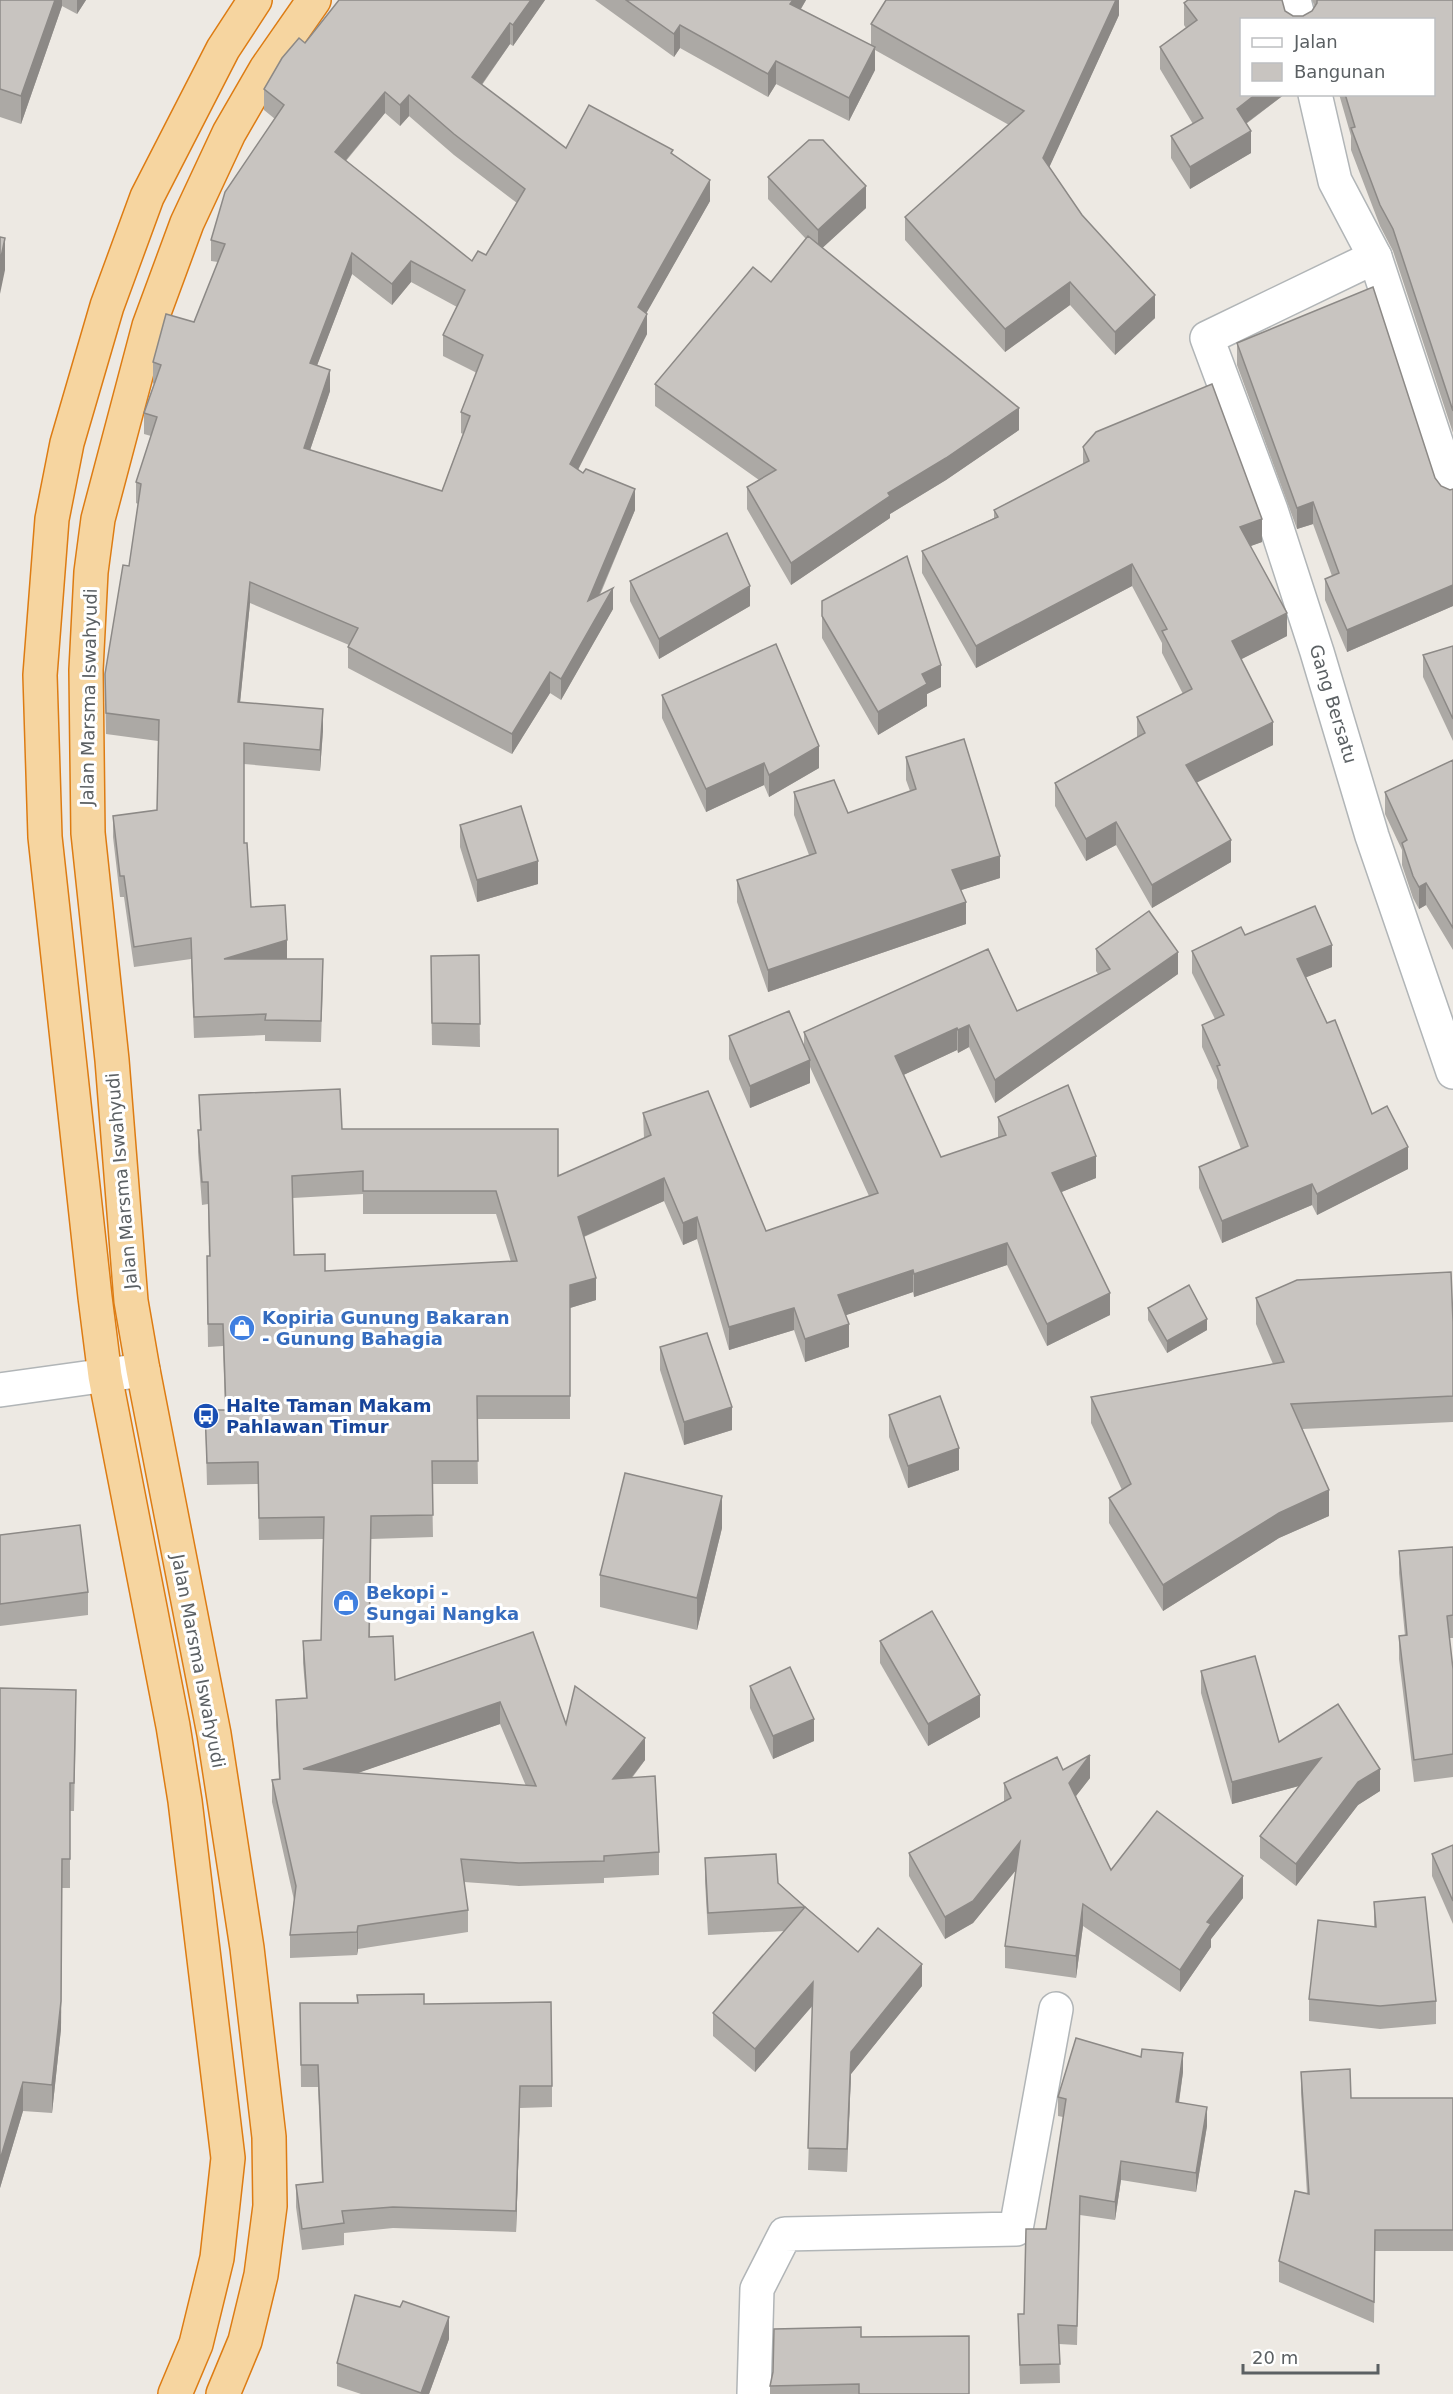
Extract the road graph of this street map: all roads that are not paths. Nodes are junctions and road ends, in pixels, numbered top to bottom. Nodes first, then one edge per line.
1 (255, 0) edge
2 (314, 0) edge
3 (1294, 0) edge
4 (1298, 18) edge
5 (1315, 96) edge
6 (1374, 257) junction
7 (1453, 493) edge
8 (1453, 1072) edge
9 (143, 1370) junction
10 (105, 1376) junction
11 (0, 1390) edge
12 (1056, 2009) dead end
13 (175, 2394) edge
14 (223, 2394) edge
15 (754, 2394) edge

1 - 10 highway, Jalan Marsma Iswahyudi
2 - 9 highway, Jalan Marsma Iswahyudi
3 - 4 street
5 - 6 street
6 - 7 street
6 - 8 street, Gang Bersatu
9 - 10 street
9 - 14 highway, Jalan Marsma Iswahyudi
10 - 11 street
10 - 13 highway, Jalan Marsma Iswahyudi
12 - 15 street

